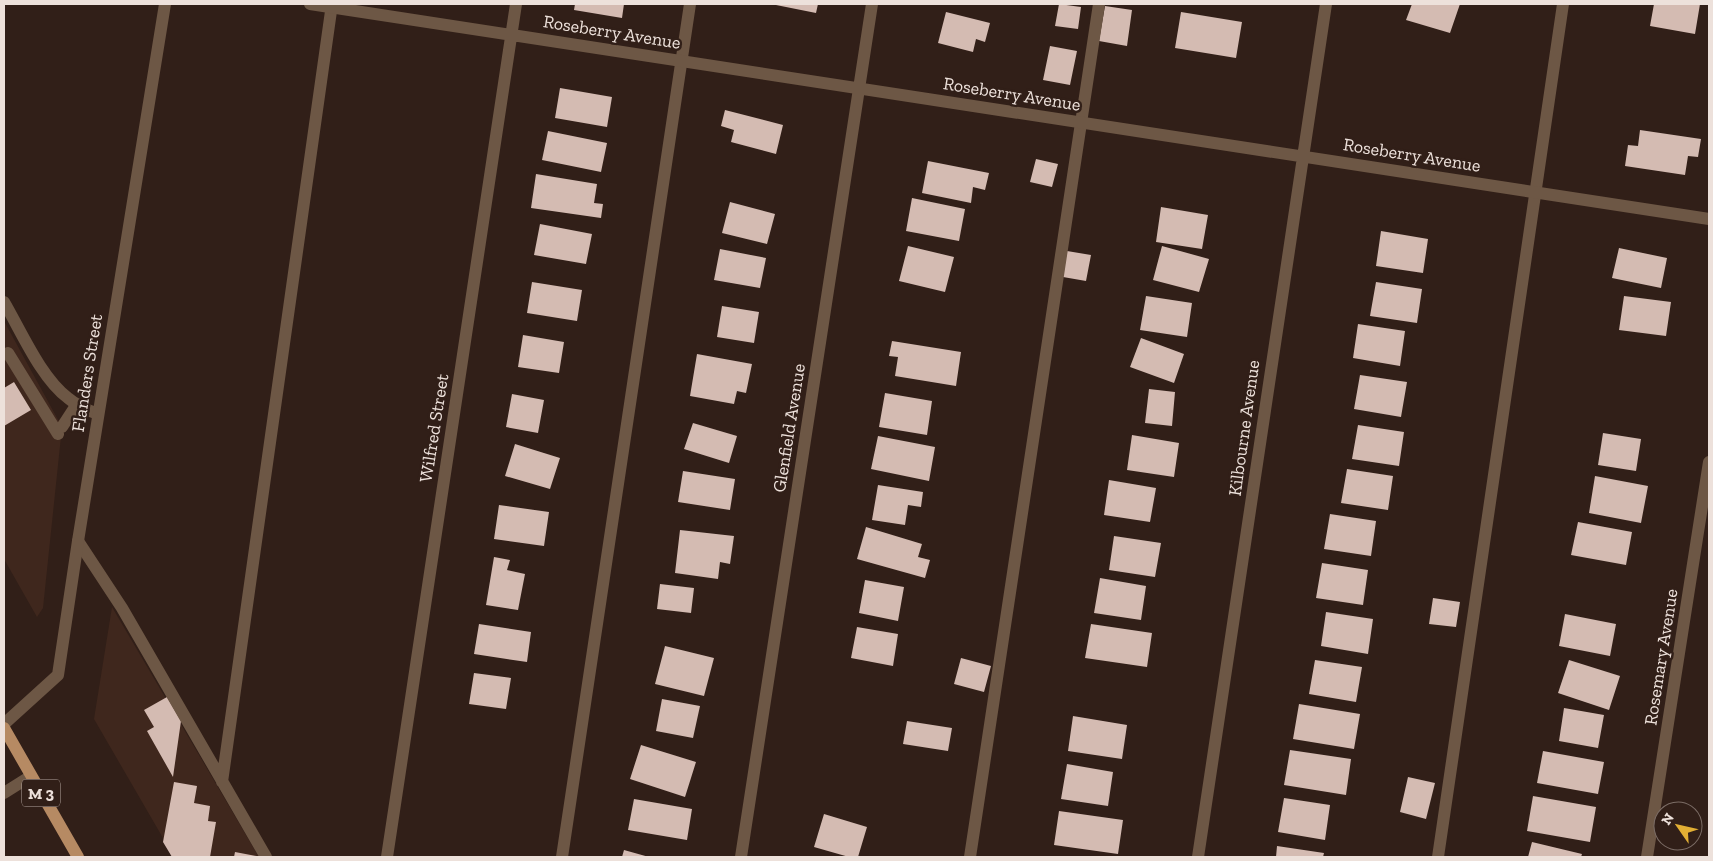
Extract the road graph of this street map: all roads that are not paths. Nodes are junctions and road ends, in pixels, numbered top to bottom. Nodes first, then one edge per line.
1 (165, 4) edge
2 (310, 4) edge
3 (516, 4) edge
4 (690, 4) edge
5 (872, 4) edge
6 (1099, 4) edge
7 (1326, 4) edge
8 (1563, 4) edge
9 (332, 5) edge
10 (511, 35) junction
11 (681, 61) junction
12 (859, 88) junction
13 (1081, 122) junction
14 (1303, 156) junction
15 (1534, 192) junction
16 (1709, 219) edge
17 (4, 302) edge
18 (17, 347) junction
19 (77, 404) junction
20 (98, 414) junction
21 (1709, 462) edge
22 (78, 541) junction
23 (4, 724) edge
24 (4, 728) edge
25 (31, 776) junction
26 (222, 782) junction
27 (4, 793) edge
28 (78, 857) edge
29 (266, 857) edge
30 (386, 857) edge
31 (562, 857) edge
32 (741, 857) edge
33 (970, 857) edge
34 (1198, 857) edge
35 (1438, 857) edge
36 (1648, 857) edge

1 - 20 street, Flanders Street
2 - 9 street, Roseberry Avenue
3 - 10 street, Wilfred Street
4 - 11 street
5 - 12 street, Glenfield Avenue
6 - 13 street
7 - 14 street, Kilbourne Avenue
8 - 15 street
9 - 10 street, Roseberry Avenue
9 - 26 street
10 - 11 street, Roseberry Avenue
10 - 30 street, Wilfred Street
11 - 12 street, Roseberry Avenue
11 - 31 street
12 - 13 street, Roseberry Avenue
12 - 32 street, Glenfield Avenue
13 - 14 street, Roseberry Avenue
13 - 33 street
14 - 15 street, Roseberry Avenue
14 - 34 street, Kilbourne Avenue
15 - 16 street, Roseberry Avenue
15 - 35 street
17 - 18 street
18 - 19 street
18 - 19 street
19 - 20 street
20 - 22 street, Flanders Street
21 - 36 street, Rosemary Avenue
22 - 23 street, Flanders Street
22 - 26 street
24 - 25 main road, M 3
25 - 27 street
25 - 28 main road, M 3
26 - 29 street

